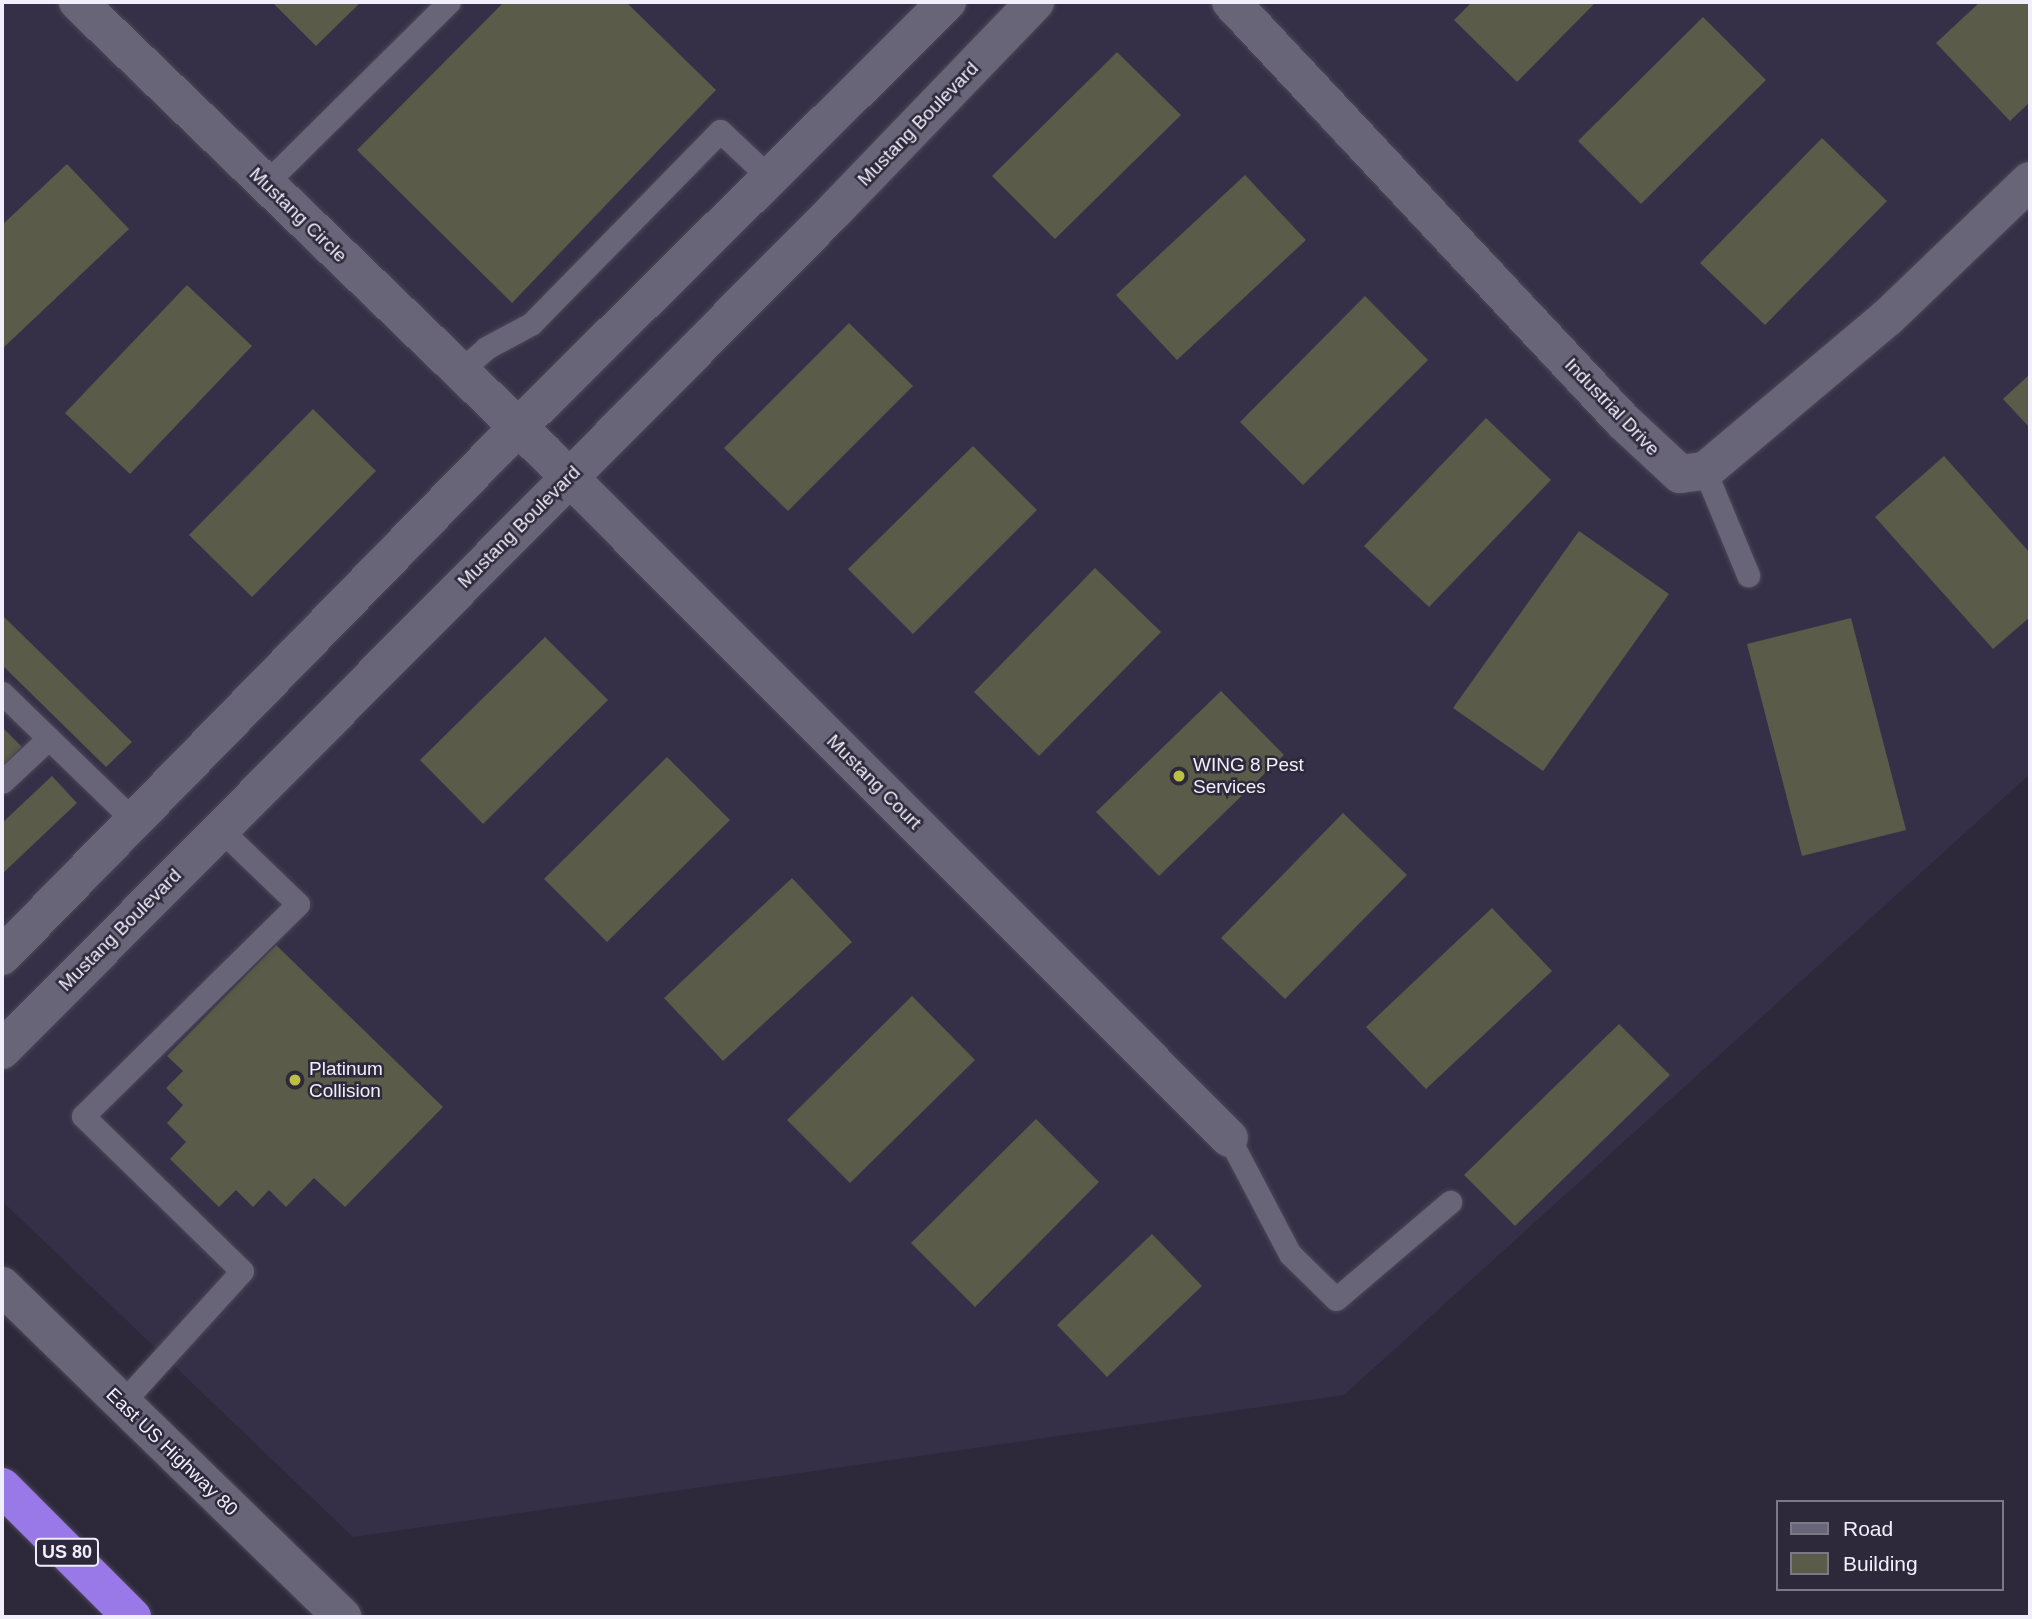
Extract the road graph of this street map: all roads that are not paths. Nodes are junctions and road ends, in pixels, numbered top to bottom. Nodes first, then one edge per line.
1 (78, 2) edge
2 (449, 2) edge
3 (947, 2) edge
4 (1035, 2) edge
5 (1231, 2) edge
6 (770, 178) junction
7 (2030, 181) edge
8 (266, 183) junction
9 (460, 371) junction
10 (518, 428) junction
11 (1705, 471) junction
12 (568, 477) junction
13 (1748, 575) dead end
14 (2, 693) edge
15 (49, 738) junction
16 (2, 782) edge
17 (134, 821) junction
18 (220, 829) junction
19 (2, 956) edge
20 (2, 1050) edge
21 (1229, 1138) joint
22 (1450, 1202) dead end
23 (2, 1286) edge
24 (122, 1403) junction
25 (2, 1487) edge
26 (132, 1617) edge
27 (342, 1617) edge

1 - 8 street, Mustang Circle
2 - 8 lane
3 - 6 street
4 - 12 street, Mustang Boulevard
5 - 11 street, Industrial Drive
6 - 9 lane
6 - 10 street
7 - 11 street
8 - 9 street, Mustang Circle
9 - 10 street, Mustang Circle
10 - 12 street, Mustang Court
10 - 17 street
11 - 13 lane
12 - 18 street, Mustang Boulevard
12 - 21 street, Mustang Court
14 - 15 lane
15 - 16 lane
15 - 17 lane
17 - 19 street
18 - 20 street, Mustang Boulevard
18 - 24 lane
21 - 22 lane
23 - 24 street, East US Highway 80
24 - 27 street, East US Highway 80
25 - 26 highway, US 80

